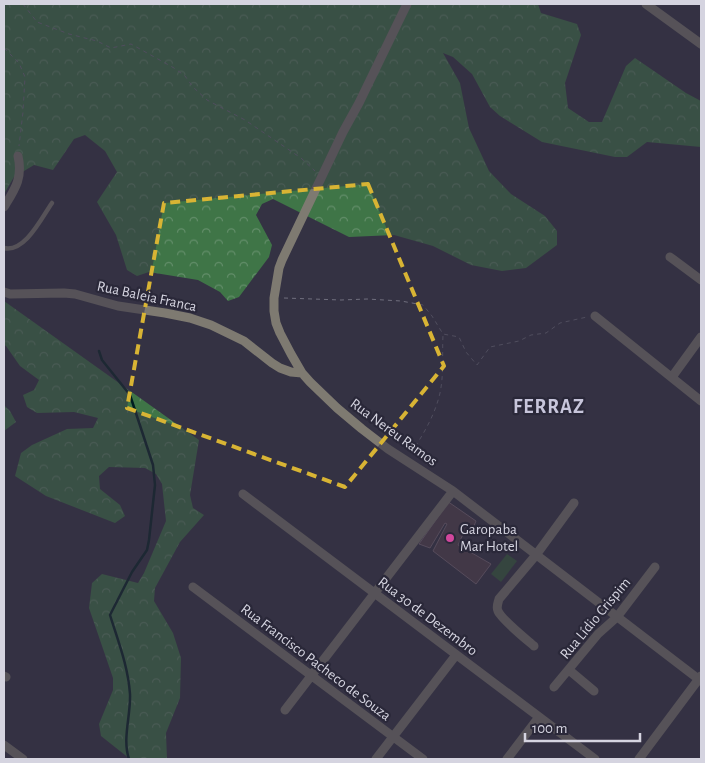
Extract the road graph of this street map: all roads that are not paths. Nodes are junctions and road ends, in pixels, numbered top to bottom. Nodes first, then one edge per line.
1 (407, 4) edge
2 (646, 4) edge
3 (701, 44) edge
4 (18, 156) road end
5 (52, 203) dead end
6 (4, 207) edge
7 (4, 248) edge
8 (670, 257) dead end
9 (701, 280) edge
10 (4, 292) edge
11 (595, 316) road end
12 (701, 337) edge
13 (302, 372) junction
14 (672, 377) junction
15 (701, 401) edge
16 (452, 491) junction
17 (243, 494) dead end
18 (574, 503) dead end
19 (536, 555) junction
20 (655, 567) dead end
21 (193, 587) dead end
22 (375, 593) junction
23 (617, 617) junction
24 (534, 646) dead end
25 (456, 654) junction
26 (569, 670) junction
27 (312, 676) junction
28 (700, 679) edge
29 (554, 687) dead end
30 (594, 691) dead end
31 (285, 710) dead end
32 (539, 717) junction
33 (393, 737) junction
34 (4, 745) edge
35 (23, 759) edge
36 (376, 759) edge
37 (423, 759) edge
38 (507, 759) edge
39 (595, 759) edge
40 (639, 759) edge

1 - 13 street, Rua Nereu Ramos
2 - 3 street
4 - 6 street
5 - 7 lane
8 - 9 street
10 - 13 street, Rua Baleia Franca
11 - 14 street
12 - 14 street
13 - 16 street, Rua Nereu Ramos
14 - 15 street
16 - 19 street, Rua Nereu Ramos
16 - 22 street
17 - 22 street, Rua 30 de Dezembro
18 - 19 street
19 - 23 street, Rua Nereu Ramos
19 - 24 street
20 - 23 street, Rua Lídio Crispim
21 - 27 street, Rua Francisco Pacheco de Souza
22 - 25 street, Rua 30 de Dezembro
22 - 27 street
23 - 26 street, Rua Lídio Crispim
23 - 28 street, Rua Nereu Ramos
25 - 32 street, Rua 30 de Dezembro
25 - 33 street
26 - 29 street, Rua Lídio Crispim
26 - 30 street
27 - 31 street
27 - 33 street, Rua Francisco Pacheco de Souza
28 - 40 street
32 - 38 street
32 - 39 street, Rua 30 de Dezembro
33 - 36 street
33 - 37 street, Rua Francisco Pacheco de Souza
34 - 35 street

